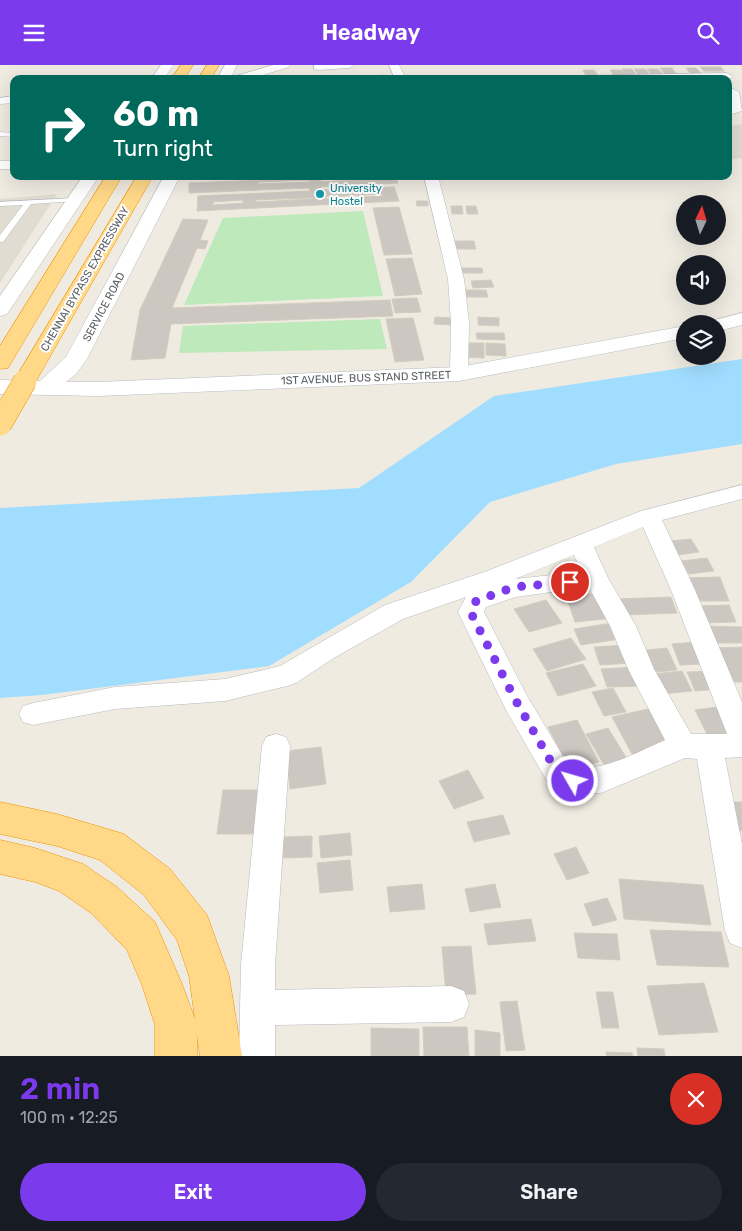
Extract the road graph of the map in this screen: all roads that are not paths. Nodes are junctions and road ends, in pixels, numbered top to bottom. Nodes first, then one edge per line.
1 (284, 65) edge
2 (349, 65) edge
3 (317, 66) edge
4 (250, 75) edge
5 (732, 94) edge
6 (732, 111) edge
7 (88, 180) edge
8 (112, 180) edge
9 (143, 180) edge
10 (170, 180) edge
11 (432, 180) edge
12 (75, 200) junction
13 (29, 202) junction
14 (0, 204) edge
15 (0, 240) edge
16 (0, 310) edge
17 (742, 319) edge
18 (726, 323) edge
19 (676, 334) edge
20 (0, 363) edge
21 (458, 374) junction
22 (35, 385) junction
23 (0, 387) edge
24 (0, 424) edge
25 (742, 492) edge
26 (649, 516) junction
27 (581, 543) junction
28 (570, 582) dead end
29 (33, 714) dead end
30 (742, 737) edge
31 (742, 745) edge
32 (276, 746) dead end
33 (696, 747) junction
34 (0, 818) edge
35 (0, 857) edge
36 (742, 931) edge
37 (451, 1004) dead end
38 (257, 1008) junction
39 (176, 1056) edge
40 (221, 1056) edge
41 (256, 1056) edge

1 - 4 street
2 - 3 street
5 - 6 street
7 - 12 street
8 - 20 highway, CHENNAI BYPASS EXPRESSWAY
9 - 22 highway, CHENNAI BYPASS EXPRESSWAY
10 - 22 street, SERVICE ROAD
11 - 21 street
12 - 13 lane
12 - 16 street
13 - 14 lane
13 - 15 lane
17 - 18 street
19 - 21 street, 1ST AVENUE, BUS STAND STREET
21 - 22 street, 1ST AVENUE, BUS STAND STREET
22 - 23 street
22 - 24 highway, CHENNAI BYPASS EXPRESSWAY, bridge
25 - 26 street
26 - 27 street
26 - 30 street
27 - 29 street
27 - 33 street
28 - 33 street
31 - 33 street
32 - 38 street
33 - 36 street
34 - 40 highway
35 - 39 highway
37 - 38 street
38 - 41 street

